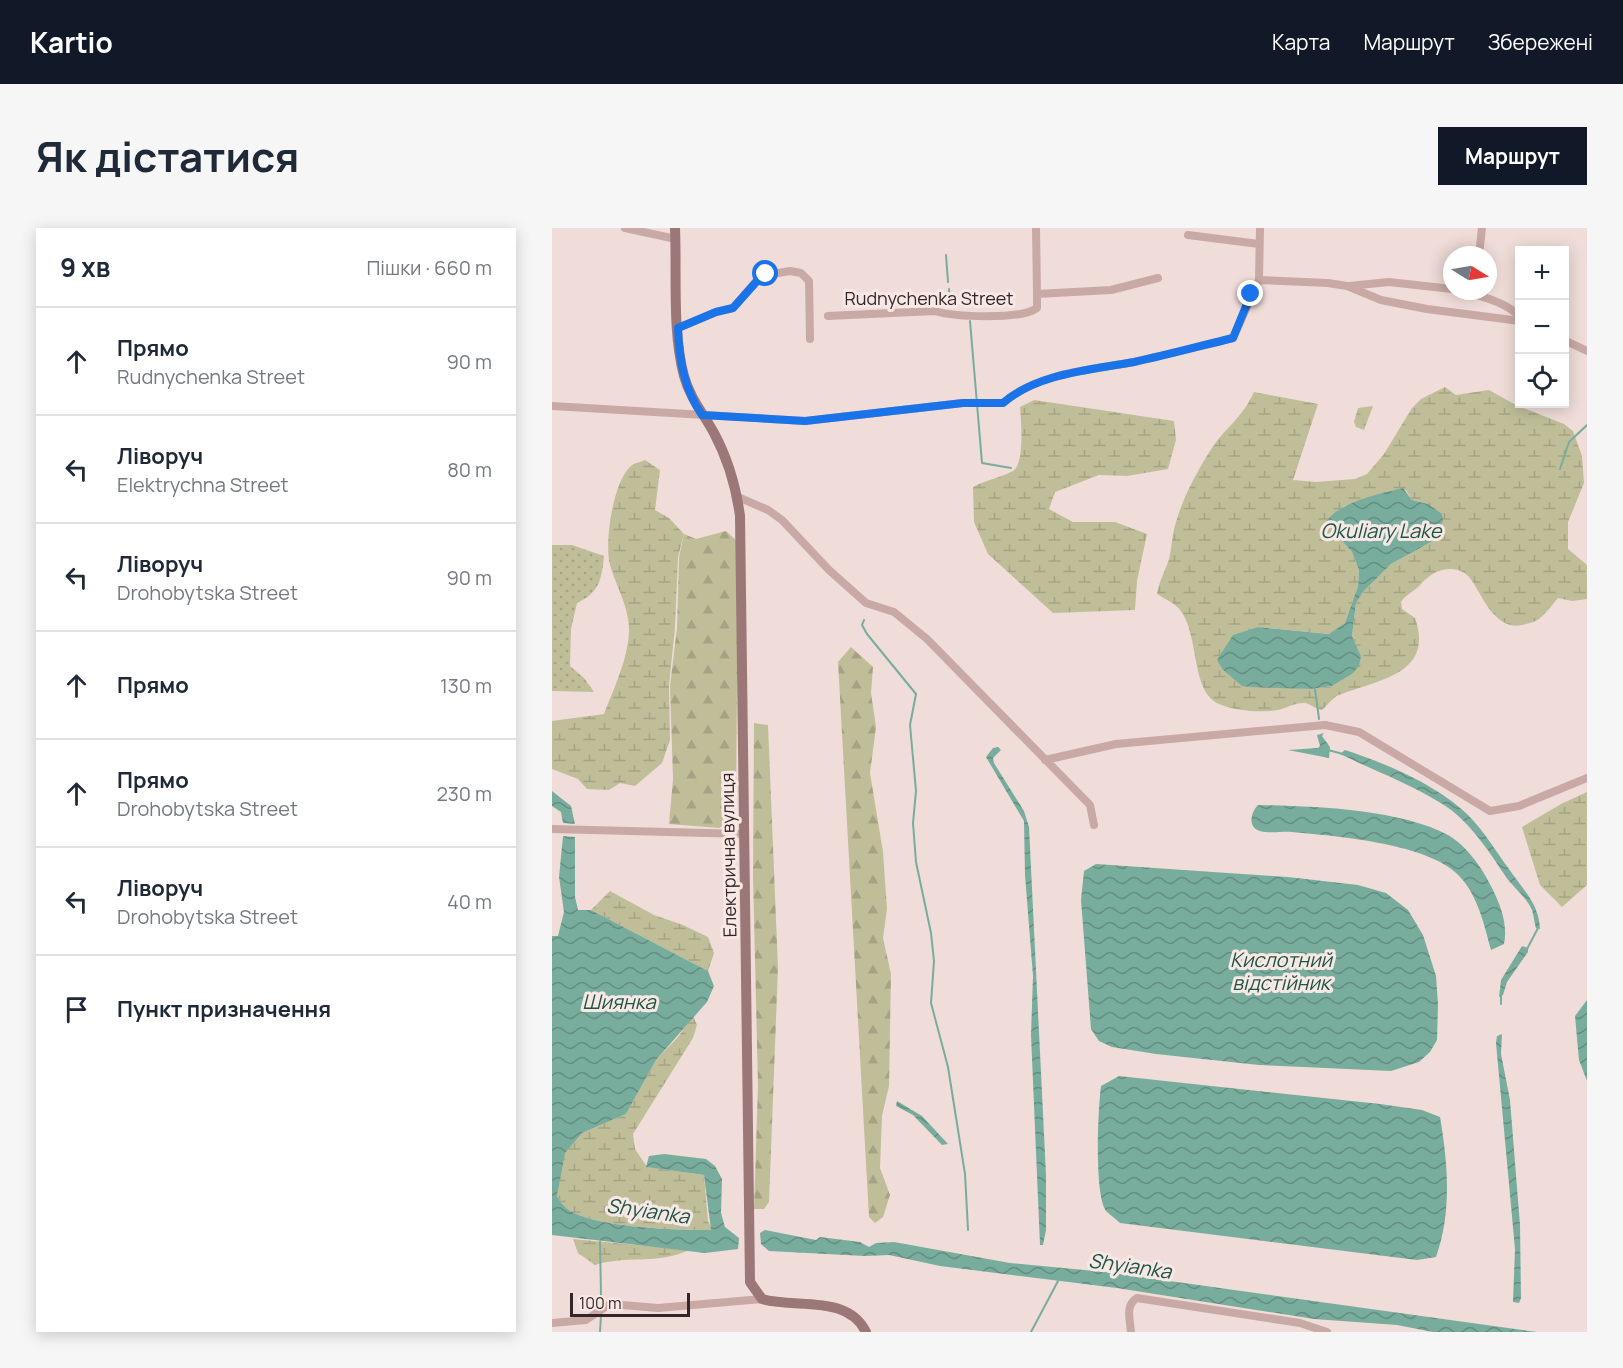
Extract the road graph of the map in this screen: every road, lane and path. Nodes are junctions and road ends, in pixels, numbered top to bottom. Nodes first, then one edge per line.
1 (625, 228) edge
2 (1036, 228) edge
3 (1260, 228) edge
4 (1482, 228) edge
5 (675, 234) edge
6 (1188, 236) dead end
7 (1259, 244) junction
8 (1480, 246) edge
9 (1158, 278) dead end
10 (1259, 280) junction
11 (1347, 286) junction
12 (1443, 289) edge
13 (1037, 294) junction
14 (1490, 300) edge
15 (1515, 314) edge
16 (828, 316) dead end
17 (1515, 318) edge
18 (678, 328) junction
19 (810, 339) dead end
20 (1569, 342) edge
21 (1587, 351) edge
22 (552, 406) edge
23 (702, 415) junction
24 (738, 497) junction
25 (1045, 760) junction
26 (1587, 778) edge
27 (1094, 825) dead end
28 (552, 829) edge
29 (745, 834) junction
30 (762, 1299) junction
31 (552, 1323) edge
32 (866, 1332) edge
33 (1131, 1332) edge
34 (1327, 1332) edge

1 - 5 street
2 - 13 street
3 - 7 street
4 - 8 street
5 - 18 street, Електрична вулиця
6 - 7 street
7 - 10 street
9 - 13 street, Rudnychenka Street
10 - 11 street
10 - 23 street
11 - 12 street
11 - 17 street
13 - 16 street, Rudnychenka Street
14 - 15 street
18 - 19 street
18 - 23 street, Електрична вулиця
20 - 21 street
22 - 23 street
23 - 24 street, Електрична вулиця
24 - 25 street
24 - 29 street, Електрична вулиця
25 - 26 street
25 - 27 street
28 - 29 street
29 - 30 street, Електрична вулиця
30 - 31 street
30 - 32 street
33 - 34 street

